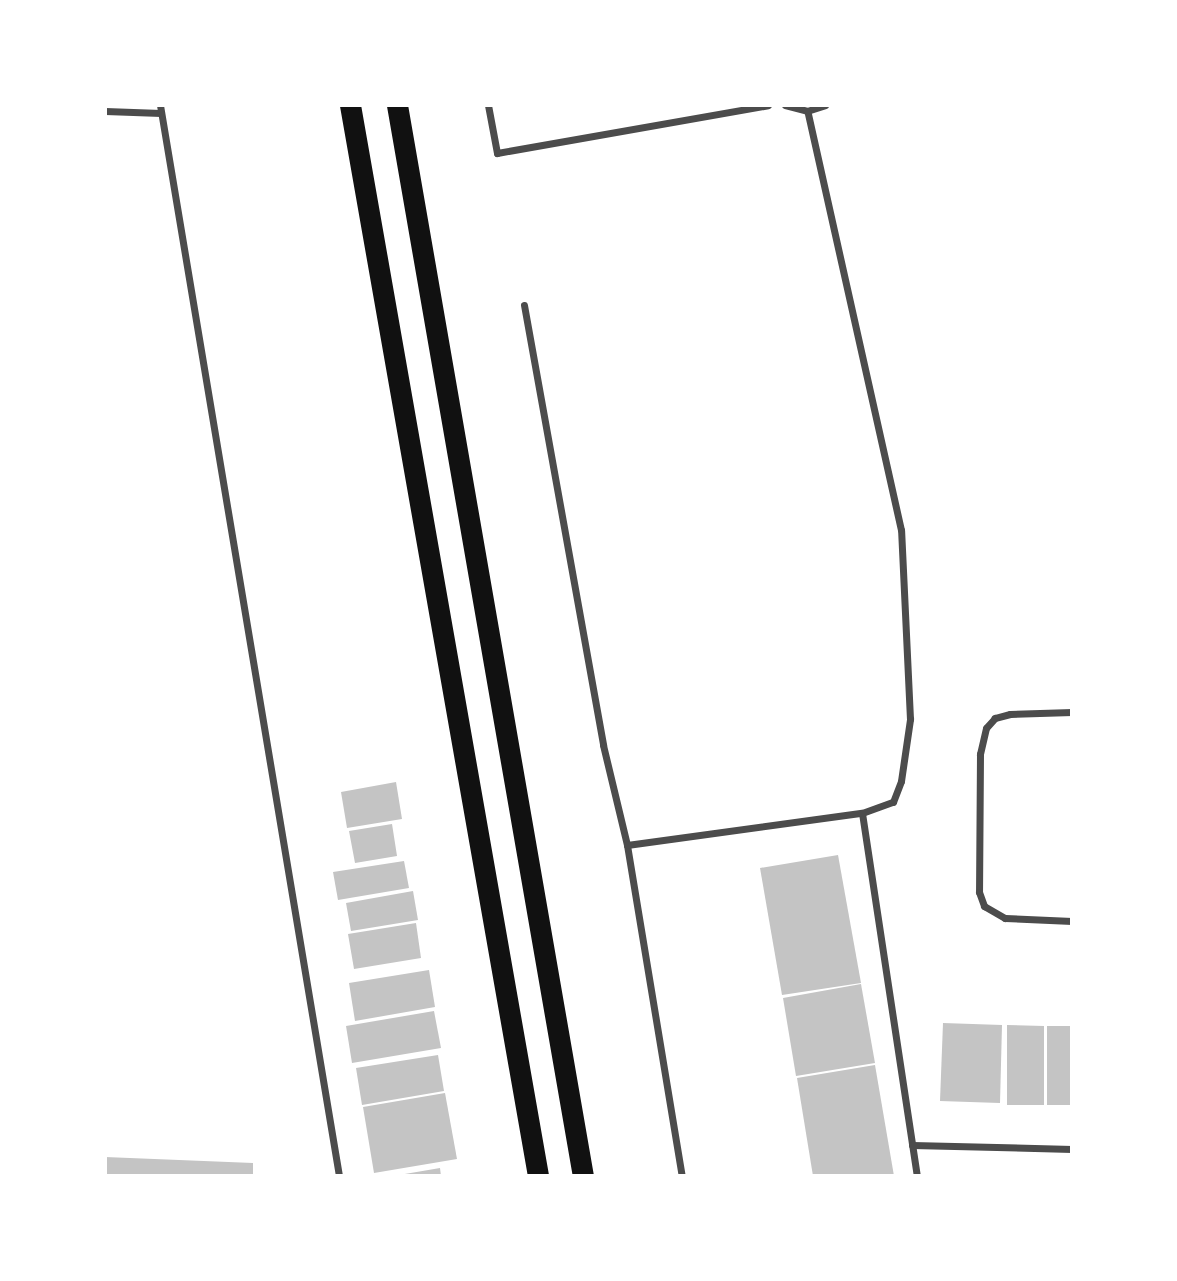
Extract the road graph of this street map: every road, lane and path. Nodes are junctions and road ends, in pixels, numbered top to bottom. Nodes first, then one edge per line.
1 (350, 105) edge
2 (397, 105) edge
3 (488, 105) edge
4 (768, 105) edge
5 (785, 105) edge
6 (825, 105) edge
7 (160, 109) edge
8 (105, 111) edge
9 (807, 111) junction
10 (524, 305) dead end
11 (1072, 712) edge
12 (862, 813) junction
13 (627, 845) junction
14 (1072, 921) edge
15 (912, 1145) junction
16 (1072, 1149) edge
17 (339, 1176) edge
18 (538, 1176) edge
19 (583, 1176) edge
20 (682, 1176) edge
21 (917, 1176) edge

1 - 18 highway
2 - 19 highway
3 - 4 street
5 - 9 street
6 - 9 street
7 - 8 street
7 - 17 street
9 - 12 street
10 - 13 street
11 - 14 street
12 - 13 street
12 - 15 street
13 - 20 street
15 - 16 street
15 - 21 street

